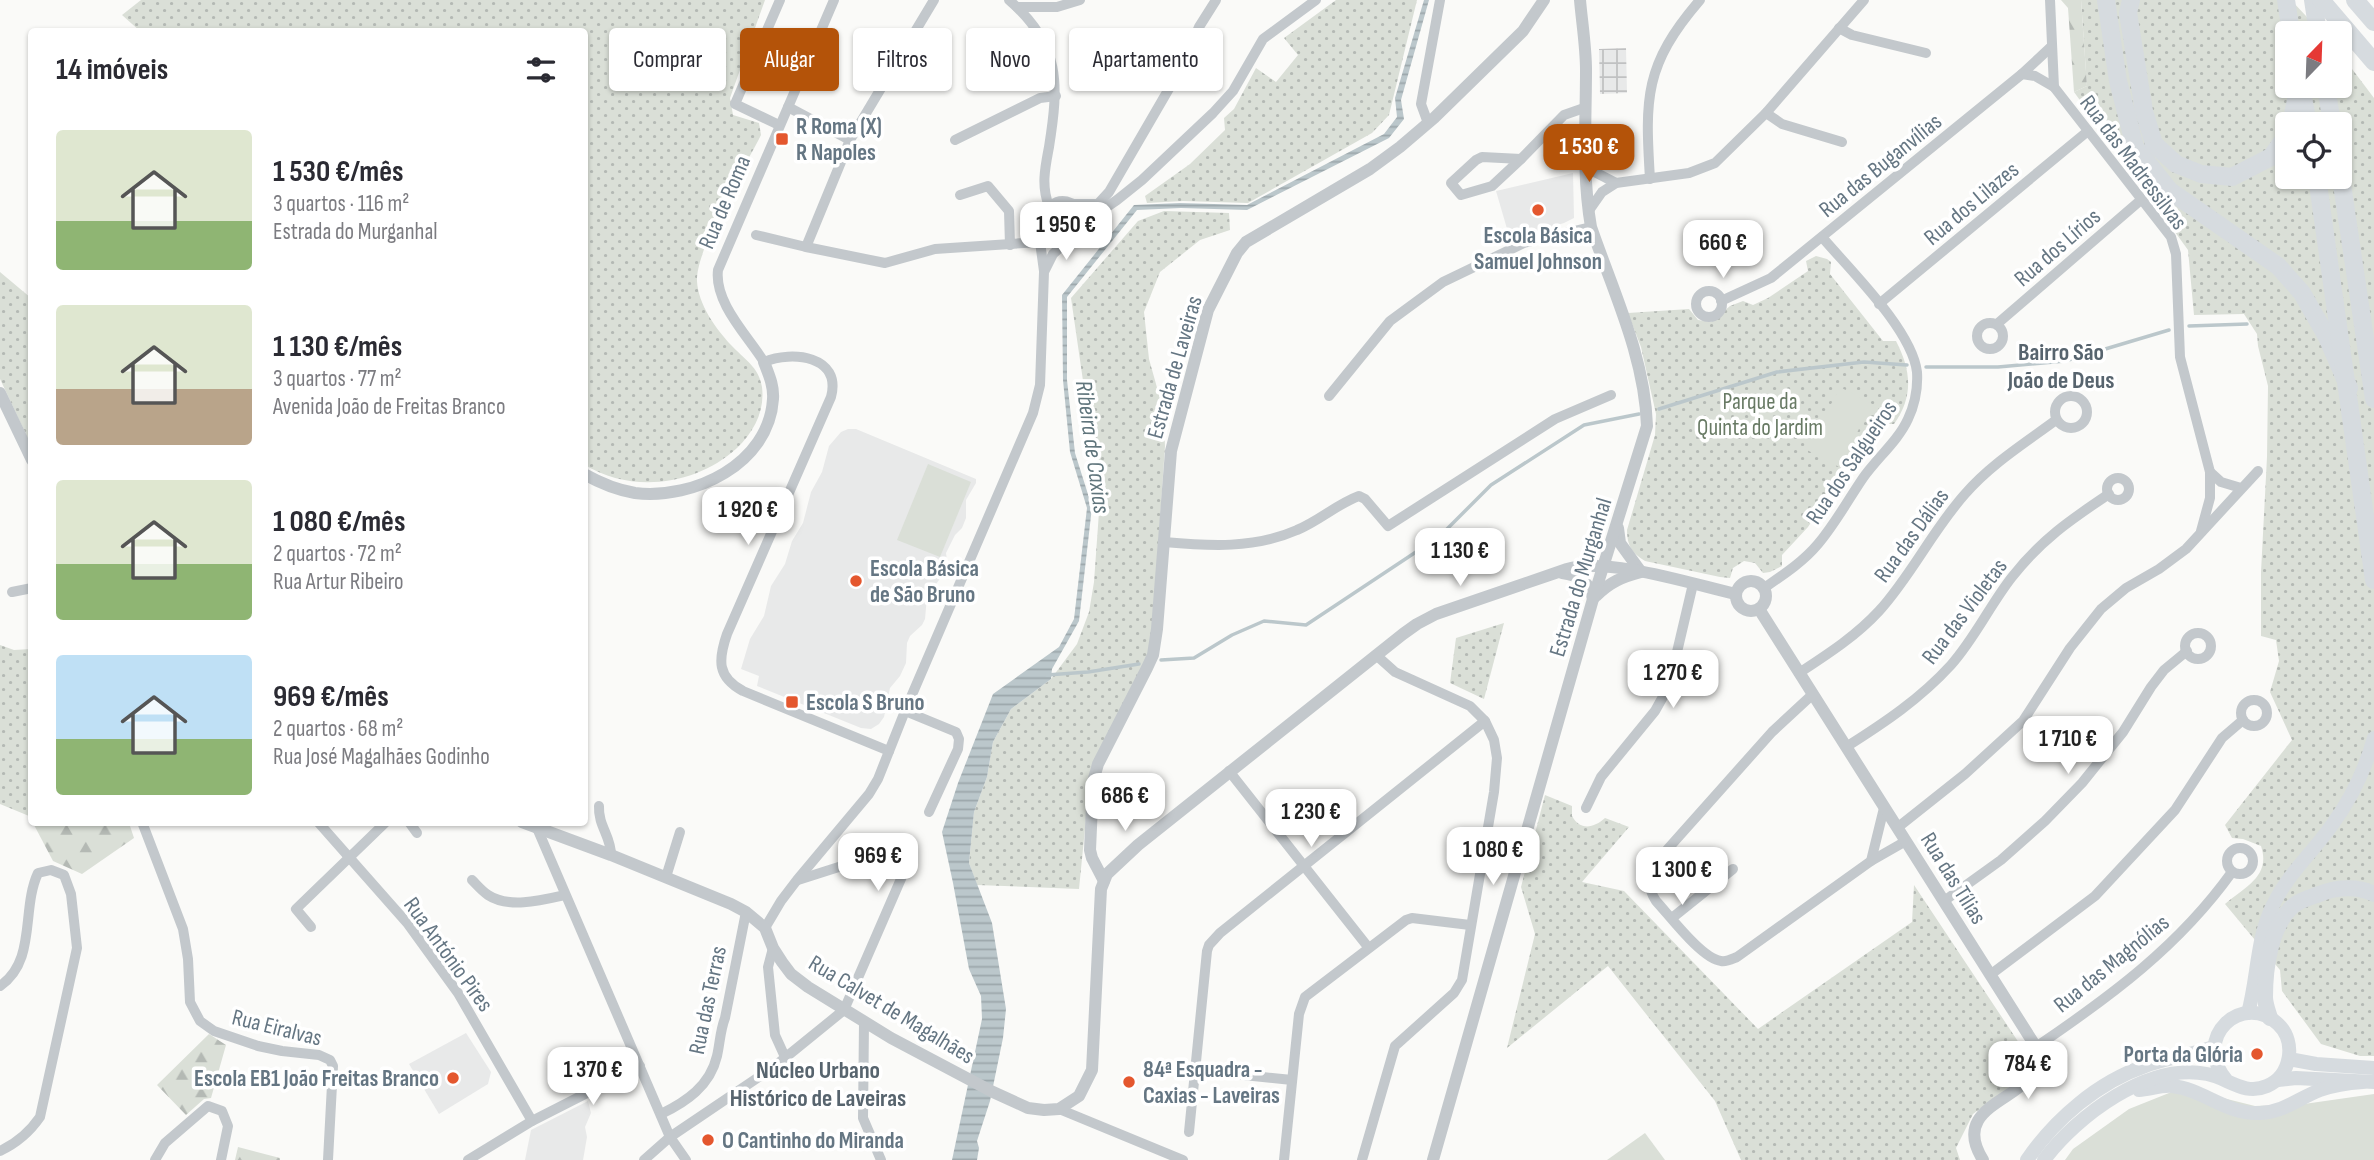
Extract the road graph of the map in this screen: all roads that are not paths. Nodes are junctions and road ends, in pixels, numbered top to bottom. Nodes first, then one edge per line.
1 (780, 0) edge
2 (834, 0) edge
3 (934, 0) edge
4 (1009, 0) edge
5 (1080, 0) edge
6 (1216, 0) edge
7 (1440, 0) edge
8 (1544, 0) edge
9 (1580, 0) edge
10 (1700, 0) edge
11 (1864, 0) edge
12 (2050, 0) edge
13 (2106, 0) edge
14 (2131, 0) edge
15 (2286, 0) edge
16 (2313, 0) edge
17 (2321, 0) edge
18 (2355, 0) edge
19 (1310, 2) edge
20 (1017, 7) junction
21 (2289, 21) edge
22 (2316, 21) edge
23 (2374, 22) edge
24 (1839, 28) junction
25 (2052, 46) junction
26 (1926, 53) dead end
27 (2374, 62) edge
28 (2022, 74) junction
29 (2054, 87) junction
30 (1056, 96) junction
31 (788, 107) junction
32 (1584, 108) junction
33 (1766, 113) junction
34 (1428, 123) junction
35 (779, 125) junction
36 (2088, 131) junction
37 (850, 140) junction
38 (956, 140) dead end
39 (1842, 142) dead end
40 (2275, 152) edge
41 (1521, 159) junction
42 (1585, 167) junction
43 (1650, 179) junction
44 (1616, 183) junction
45 (2319, 189) edge
46 (2343, 189) edge
47 (960, 195) dead end
48 (2142, 199) junction
49 (1073, 204) junction
50 (1049, 206) junction
51 (1588, 212) junction
52 (1591, 227) junction
53 (1080, 229) junction
54 (1048, 233) junction
55 (756, 234) dead end
56 (1822, 237) junction
57 (1071, 238) junction
58 (1040, 243) junction
59 (1010, 245) junction
60 (806, 247) junction
61 (1044, 272) junction
62 (2355, 272) junction
63 (1721, 301) dead end
64 (1879, 303) junction
65 (1997, 324) dead end
66 (2374, 332) edge
67 (764, 362) junction
68 (2348, 388) junction
69 (0, 393) edge
70 (1611, 394) dead end
71 (1329, 396) dead end
72 (2374, 399) edge
73 (2056, 420) dead end
74 (28, 452) edge
75 (2258, 471) dead end
76 (2210, 472) junction
77 (588, 476) edge
78 (2241, 488) junction
79 (2109, 494) dead end
80 (1617, 525) junction
81 (2201, 531) junction
82 (1164, 542) junction
83 (1603, 566) junction
84 (1558, 572) junction
85 (1641, 572) junction
86 (2374, 580) edge
87 (1693, 584) junction
88 (16, 588) dead end
89 (1764, 588) junction
90 (28, 589) edge
91 (1736, 594) junction
92 (1593, 599) junction
93 (1759, 609) junction
94 (2187, 651) dead end
95 (1376, 655) junction
96 (1799, 673) junction
97 (1813, 694) junction
98 (905, 711) junction
99 (2243, 720) dead end
100 (1485, 721) junction
101 (2374, 738) edge
102 (1846, 747) junction
103 (889, 751) junction
104 (1229, 771) junction
105 (599, 806) dead end
106 (1586, 808) dead end
107 (1884, 808) junction
108 (929, 812) dead end
109 (144, 826) edge
110 (321, 826) edge
111 (382, 826) edge
112 (412, 826) edge
113 (532, 826) edge
114 (537, 828) junction
115 (1897, 828) junction
116 (680, 832) dead end
117 (417, 833) dead end
118 (1906, 841) junction
119 (611, 855) junction
120 (349, 859) junction
121 (1871, 861) junction
122 (1304, 865) junction
123 (1733, 870) dead end
124 (2232, 872) dead end
125 (666, 877) junction
126 (472, 880) dead end
127 (797, 880) junction
128 (1104, 881) junction
129 (2374, 894) edge
130 (565, 895) junction
131 (1944, 901) junction
132 (746, 912) junction
133 (1672, 918) junction
134 (1470, 925) junction
135 (311, 927) dead end
136 (765, 928) junction
137 (1368, 947) junction
138 (773, 948) junction
139 (1990, 975) junction
140 (0, 985) edge
141 (844, 1010) junction
142 (2248, 1013) junction
143 (2270, 1018) junction
144 (864, 1022) junction
145 (2036, 1047) junction
146 (2213, 1047) junction
147 (785, 1057) junction
148 (2289, 1059) junction
149 (640, 1066) junction
150 (2374, 1068) edge
151 (1195, 1070) junction
152 (1292, 1080) junction
153 (2278, 1080) junction
154 (2227, 1081) junction
155 (2369, 1082) edge
156 (2124, 1092) junction
157 (1059, 1109) junction
158 (660, 1114) junction
159 (532, 1121) junction
160 (1189, 1132) dead end
161 (670, 1137) junction
162 (0, 1151) edge
163 (155, 1160) edge
164 (221, 1160) edge
165 (328, 1160) edge
166 (468, 1160) edge
167 (645, 1160) edge
168 (686, 1160) edge
169 (881, 1160) edge
170 (1183, 1160) edge
171 (1284, 1160) edge
172 (1362, 1160) edge
173 (1433, 1160) edge
174 (1983, 1160) edge
175 (2027, 1160) edge
176 (2044, 1160) edge

1 - 35 street
2 - 31 street, Rua de Roma
3 - 37 street
4 - 20 street
5 - 20 street
6 - 49 street
7 - 34 street
8 - 34 street, Estrada de Laveiras
9 - 32 street, Estrada do Murganhal
10 - 43 street
11 - 24 street
12 - 25 street
13 - 68 highway
14 - 40 highway
15 - 21 highway
16 - 22 highway
17 - 27 highway
18 - 23 highway
19 - 53 street
20 - 30 street
24 - 26 street
24 - 33 street
25 - 28 street, Rua das Buganvílias
25 - 29 street
28 - 29 street, Rua das Madressilvas
28 - 56 street, Rua das Buganvílias
29 - 36 street, Rua das Madressilvas
30 - 38 street
30 - 50 street
31 - 35 street, Rua de Roma
31 - 37 street
32 - 41 street
32 - 42 street, Estrada do Murganhal
33 - 39 street
33 - 43 street
34 - 82 street, Estrada de Laveiras
35 - 67 street, Rua de Roma
36 - 48 street, Rua das Madressilvas
36 - 64 street, Rua dos Lilazes
37 - 60 street
41 - 41 street
42 - 44 street
42 - 51 street, Estrada do Murganhal
43 - 44 street
44 - 51 street
45 - 68 highway
46 - 62 highway
47 - 59 street
48 - 65 street, Rua dos Lírios
48 - 76 street, Rua das Madressilvas
49 - 50 street
49 - 53 street
50 - 54 street
51 - 52 street, Estrada do Murganhal
52 - 71 street
52 - 80 street, Estrada do Murganhal
53 - 57 street
54 - 57 street
54 - 58 street
55 - 60 street
56 - 63 street, Rua das Buganvílias
56 - 64 street, Rua dos Salgueiros
57 - 61 street
58 - 59 street
58 - 61 street
59 - 60 street
61 - 98 street
62 - 66 highway
62 - 72 highway
64 - 89 street, Rua dos Salgueiros
67 - 77 street, Rua de Roma
67 - 103 street
68 - 86 highway
69 - 74 street
70 - 82 street
73 - 96 street, Rua das Dálias
75 - 78 street
76 - 78 street
76 - 81 street, Rua das Madressilvas
78 - 81 street
79 - 102 street, Rua das Violetas
80 - 83 street, Estrada do Murganhal
80 - 85 street
81 - 115 street
82 - 128 street, Estrada de Laveiras
83 - 84 street
83 - 85 street
83 - 92 street, Estrada do Murganhal
84 - 92 street
84 - 95 street
85 - 87 street
85 - 92 street
87 - 91 street
87 - 106 street
88 - 90 street
89 - 91 street
89 - 93 street
91 - 93 street
92 - 173 street, Estrada do Murganhal
93 - 96 street, Rua das Tílias
94 - 131 street
95 - 100 street
95 - 104 street
96 - 97 street, Rua das Tílias
97 - 102 street, Rua das Tílias
97 - 133 street
98 - 103 street
98 - 108 street
99 - 139 street
100 - 122 street
100 - 134 street
101 - 142 main road
102 - 107 street, Rua das Tílias
103 - 127 street
104 - 122 street
104 - 128 street
105 - 119 street
107 - 115 street, Rua das Tílias
107 - 121 street
109 - 165 street, Rua Eiralvas
110 - 120 street, Rua António Pires
111 - 120 street
112 - 117 street
113 - 114 street, Rua Calvet de Magalhães
114 - 119 street, Rua Calvet de Magalhães
114 - 130 street
115 - 118 street, Rua das Tílias
116 - 125 street
118 - 121 street
118 - 131 street, Rua das Tílias
119 - 125 street, Rua Calvet de Magalhães
120 - 135 street
120 - 159 street, Rua António Pires
121 - 133 street
122 - 137 street
122 - 151 street
123 - 133 street
124 - 145 street, Rua das Magnólias
125 - 132 street, Rua Calvet de Magalhães
126 - 130 street
127 - 136 street
127 - 141 street
128 - 157 street
129 - 143 main road
130 - 149 street
131 - 139 street, Rua das Tílias
132 - 136 street, Rua Calvet de Magalhães
132 - 158 street, Rua das Terras
134 - 137 street
134 - 172 street
136 - 138 street, Rua Calvet de Magalhães
137 - 152 street
138 - 141 street, Rua Calvet de Magalhães
138 - 147 street
139 - 145 street, Rua das Tílias
140 - 162 street
141 - 144 street, Rua Calvet de Magalhães
141 - 147 street
142 - 143 main road
142 - 146 main road
143 - 148 main road
144 - 157 street, Rua Calvet de Magalhães
144 - 169 street
145 - 174 street
146 - 154 main road
146 - 175 main road
147 - 161 street
148 - 150 main road
148 - 153 main road
149 - 158 street
149 - 159 street
151 - 152 street
151 - 160 street
152 - 171 street
153 - 154 main road
153 - 155 main road
154 - 156 main road
155 - 156 main road
156 - 176 main road
157 - 170 street
158 - 161 street
159 - 166 street
161 - 167 street
161 - 168 street
163 - 164 street

